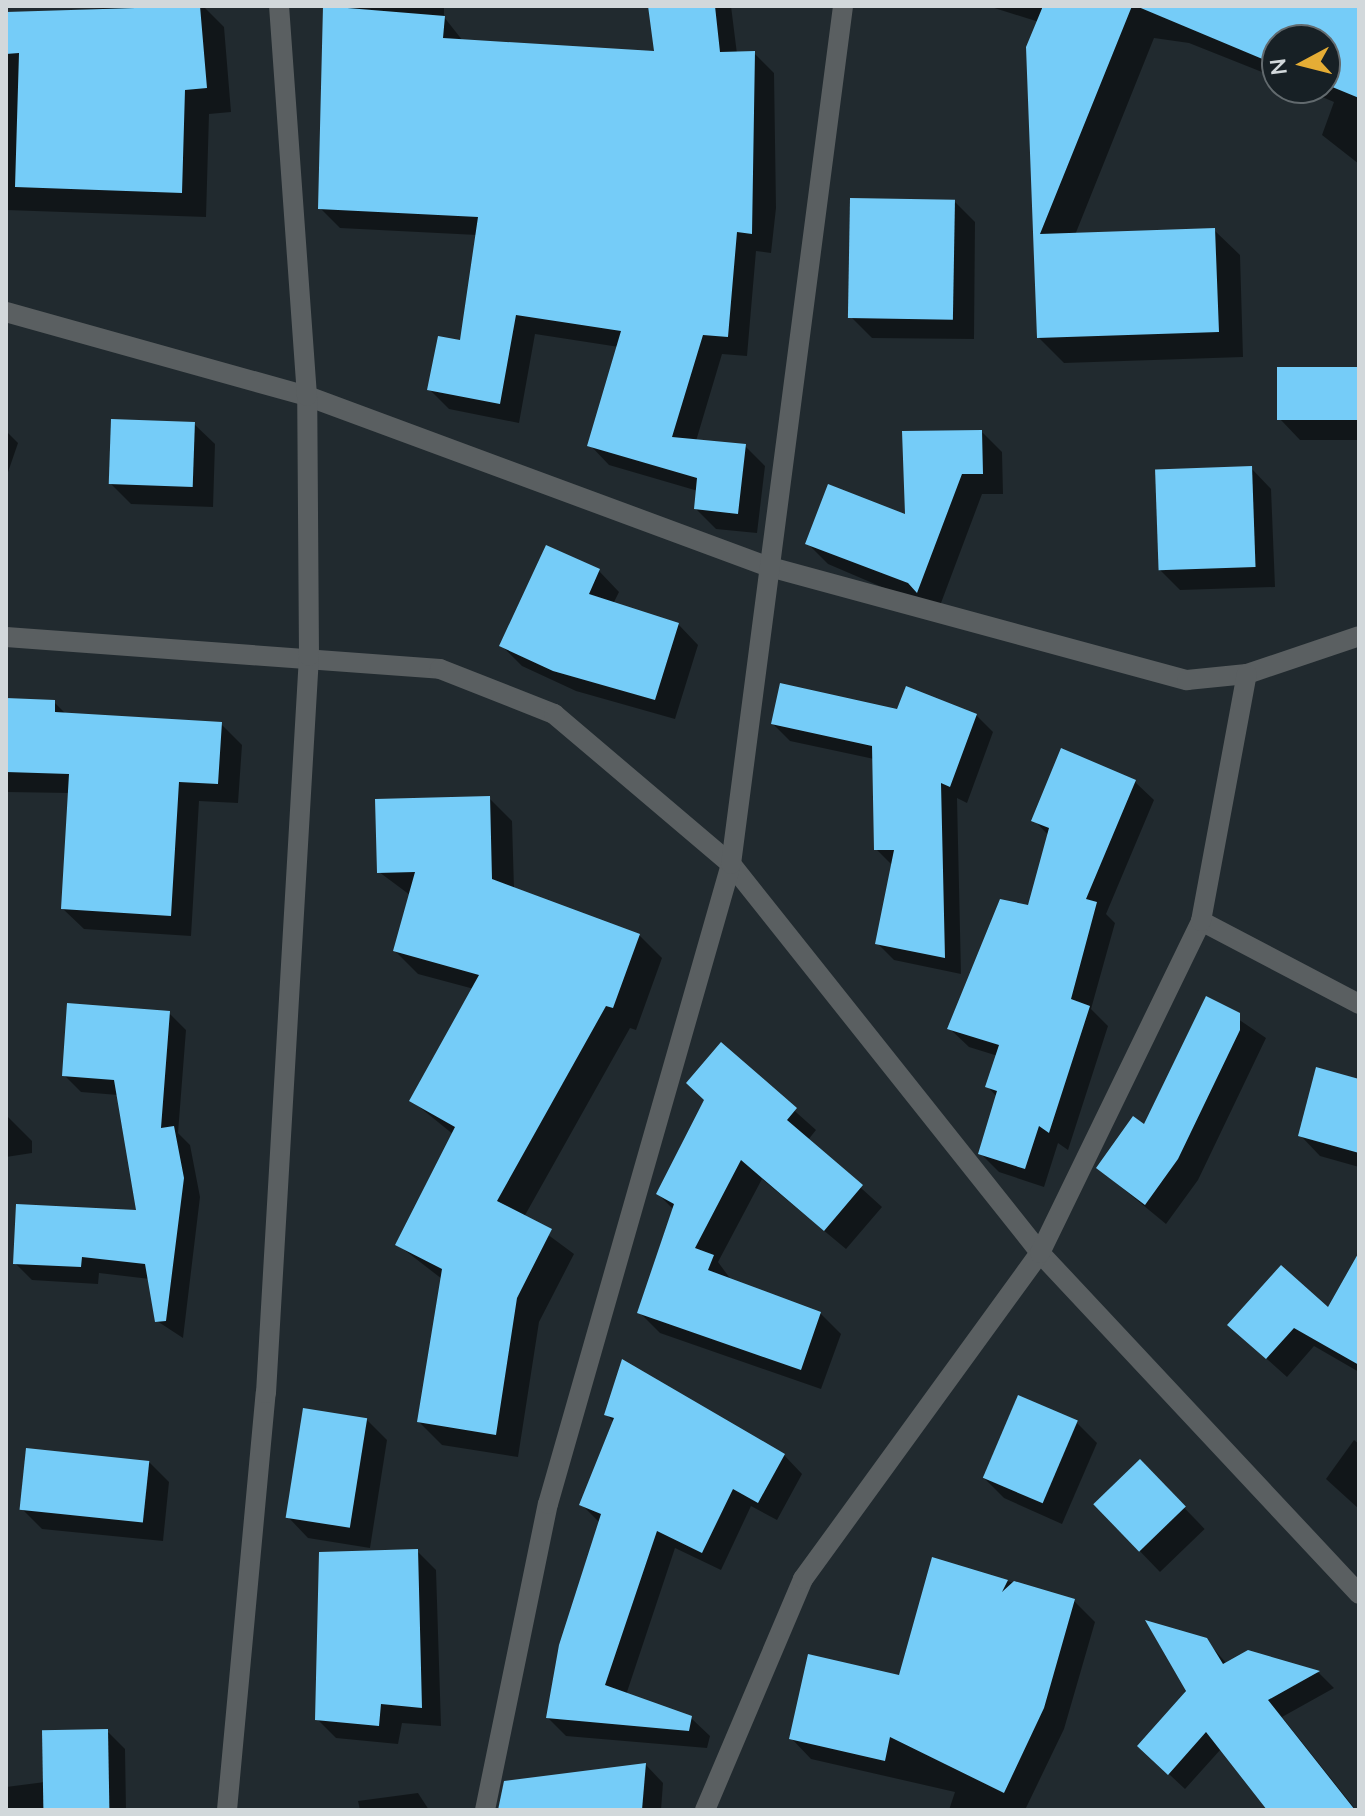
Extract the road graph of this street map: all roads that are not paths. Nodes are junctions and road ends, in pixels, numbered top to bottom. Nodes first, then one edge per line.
1 (279, 6) edge
2 (843, 6) edge
3 (6, 312) edge
4 (307, 396) junction
5 (770, 567) junction
6 (1359, 636) edge
7 (6, 637) edge
8 (309, 656) junction
9 (1247, 674) junction
10 (731, 864) junction
11 (1201, 921) junction
12 (1359, 1004) edge
13 (1040, 1253) junction
14 (1359, 1594) edge
15 (227, 1810) edge
16 (485, 1810) edge
17 (705, 1810) edge

1 - 4 street
2 - 5 street
3 - 4 street
4 - 5 street
4 - 8 street
5 - 9 street
5 - 10 street
6 - 9 street
7 - 8 street
8 - 10 street
8 - 15 street
9 - 11 street
10 - 13 street
10 - 16 street
11 - 12 street
11 - 13 street
13 - 14 street
13 - 17 street

